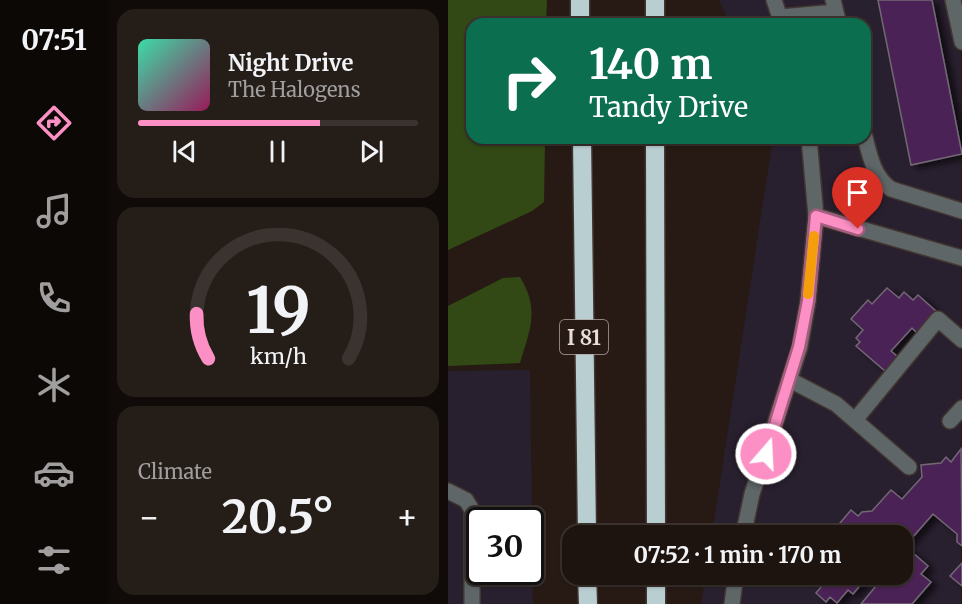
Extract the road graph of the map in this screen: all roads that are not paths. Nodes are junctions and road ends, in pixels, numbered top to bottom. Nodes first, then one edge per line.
1 (580, 0) edge
2 (655, 0) edge
3 (774, 0) edge
4 (957, 8) edge
5 (836, 12) edge
6 (580, 18) edge
7 (655, 18) edge
8 (780, 18) edge
9 (799, 18) edge
10 (961, 42) edge
11 (582, 144) edge
12 (655, 144) edge
13 (810, 144) edge
14 (867, 144) edge
15 (961, 211) edge
16 (816, 216) junction
17 (961, 258) edge
18 (961, 340) edge
19 (790, 380) junction
20 (961, 408) edge
21 (855, 420) junction
22 (950, 421) dead end
23 (909, 467) dead end
24 (448, 491) edge
25 (587, 525) edge
26 (656, 525) edge
27 (745, 525) edge
28 (588, 585) edge
29 (656, 585) edge
30 (735, 585) edge
31 (472, 604) edge
32 (588, 604) edge
33 (656, 604) edge
34 (732, 604) edge

1 - 6 highway
2 - 7 highway
3 - 8 street
4 - 10 street
5 - 9 street
11 - 25 highway, I 81
12 - 26 highway
13 - 16 street
14 - 15 street
16 - 17 street
16 - 19 street
18 - 21 street
19 - 21 street
19 - 27 street
20 - 22 street
21 - 23 street
24 - 31 street
28 - 32 highway
29 - 33 highway
30 - 34 street

